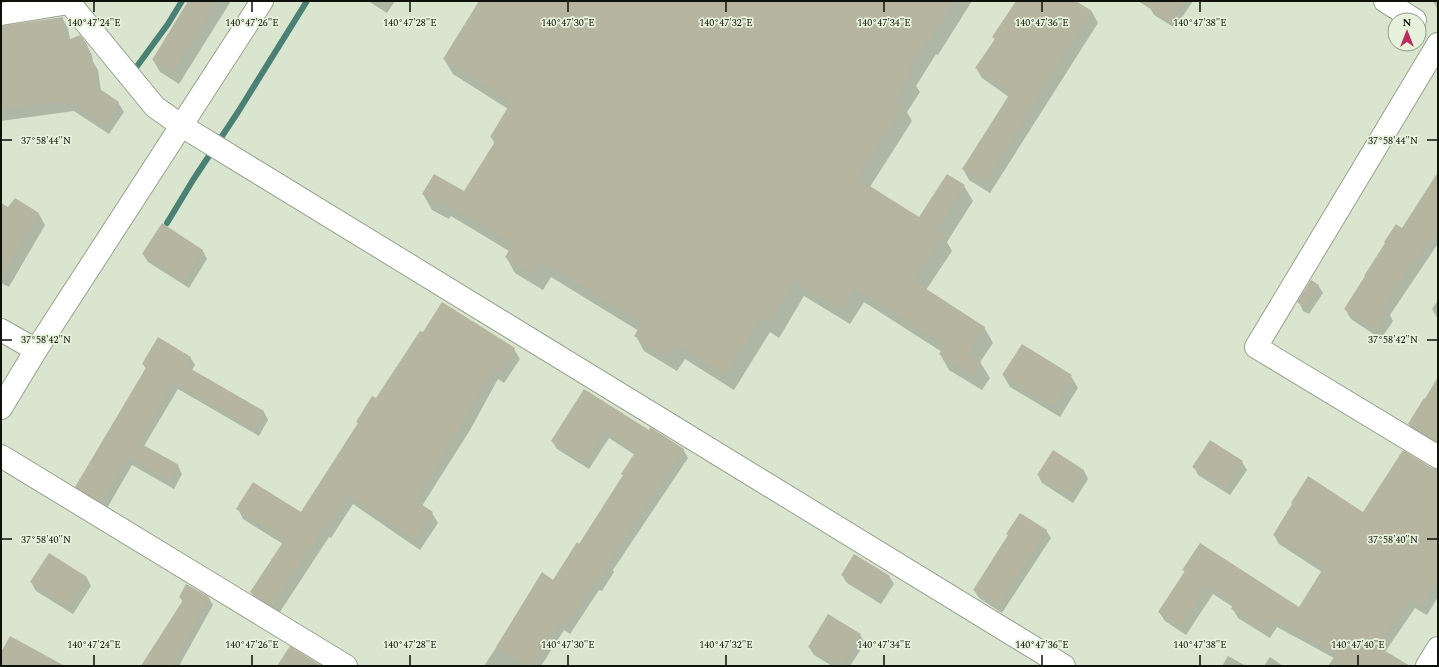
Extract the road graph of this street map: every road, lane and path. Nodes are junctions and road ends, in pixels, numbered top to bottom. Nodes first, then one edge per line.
1 (262, 1) edge
2 (1385, 1) edge
3 (68, 2) edge
4 (1402, 12) edge
5 (1, 14) edge
6 (1427, 28) edge
7 (1438, 35) edge
8 (1438, 44) edge
9 (182, 126) junction
10 (1, 330) edge
11 (36, 350) junction
12 (1, 408) edge
13 (1, 456) edge
14 (1438, 457) edge
15 (1438, 648) edge
16 (346, 666) edge
17 (1064, 666) edge
18 (1427, 666) edge

1 - 9 street
2 - 4 street
3 - 5 street
3 - 9 street
6 - 7 street
8 - 14 street
9 - 11 street
9 - 17 street
10 - 11 street
11 - 12 street
13 - 16 street
15 - 18 street

